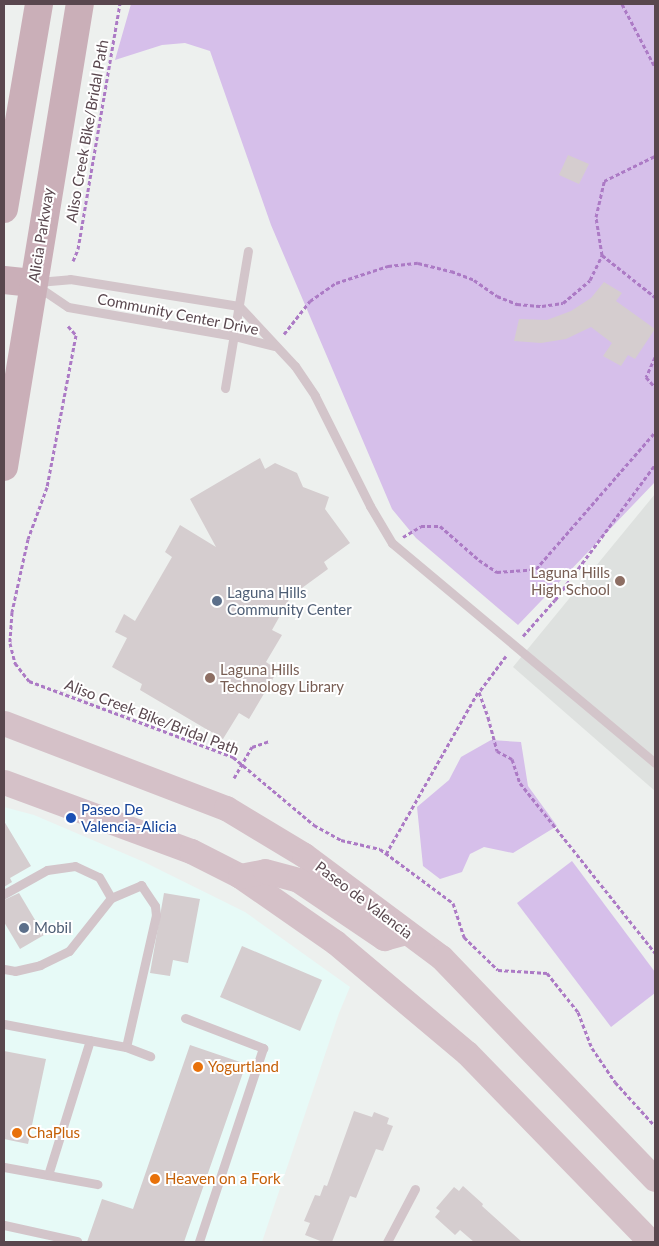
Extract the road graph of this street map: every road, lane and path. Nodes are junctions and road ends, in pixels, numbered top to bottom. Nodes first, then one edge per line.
1 (39, 4) edge
2 (80, 4) edge
3 (120, 4) edge
4 (622, 4) edge
5 (655, 67) edge
6 (655, 156) edge
7 (4, 209) edge
8 (248, 251) dead end
9 (602, 255) junction
10 (73, 261) dead end
11 (4, 280) edge
12 (33, 283) junction
13 (655, 297) edge
14 (238, 306) junction
15 (68, 326) dead end
16 (234, 336) junction
17 (274, 346) junction
18 (655, 357) edge
19 (225, 388) dead end
20 (655, 388) edge
21 (655, 432) edge
22 (655, 465) edge
23 (4, 467) edge
24 (392, 544) junction
25 (514, 646) junction
26 (479, 692) junction
27 (4, 723) edge
28 (269, 740) dead end
29 (655, 763) edge
30 (242, 764) junction
31 (234, 778) dead end
32 (4, 782) edge
33 (386, 854) junction
34 (240, 876) junction
35 (4, 894) edge
36 (111, 898) junction
37 (406, 932) junction
38 (655, 953) edge
39 (4, 970) edge
40 (185, 1018) dead end
41 (4, 1024) edge
42 (90, 1040) junction
43 (126, 1047) junction
44 (150, 1056) dead end
45 (655, 1126) edge
46 (4, 1167) edge
47 (48, 1176) junction
48 (655, 1179) edge
49 (97, 1184) dead end
50 (415, 1189) dead end
51 (4, 1225) edge
52 (391, 1240) edge
53 (77, 1241) edge
54 (199, 1242) edge
55 (651, 1242) edge

1 - 7 main road
2 - 12 main road, Alicia Parkway
3 - 10 path, Aliso Creek Bike/Bridal Path
4 - 5 path
6 - 9 path
8 - 14 lane
9 - 13 path
9 - 17 path
11 - 12 main road
12 - 14 lane, Community Center Drive
12 - 16 lane, Community Center Drive
12 - 23 main road, Alicia Parkway
14 - 16 lane
14 - 17 lane, Community Center Drive
15 - 30 path, Aliso Creek Bike/Bridal Path
16 - 17 lane, Community Center Drive
16 - 19 lane
17 - 24 lane
18 - 20 path
21 - 24 path
22 - 25 path
24 - 25 lane
25 - 26 path
25 - 29 lane
26 - 33 path
26 - 38 path
27 - 37 main road, Paseo de Valencia
28 - 30 path
30 - 31 path
30 - 33 path, Aliso Creek Bike/Bridal Path
32 - 34 main road
33 - 45 path, Aliso Creek Bike/Bridal Path
34 - 37 main road
34 - 55 main road
35 - 36 lane
36 - 39 lane
36 - 43 lane
37 - 48 main road, Paseo de Valencia
40 - 54 lane
41 - 42 lane
42 - 43 lane
42 - 47 lane
43 - 44 lane
46 - 47 lane
47 - 49 lane
50 - 52 lane
51 - 53 lane

